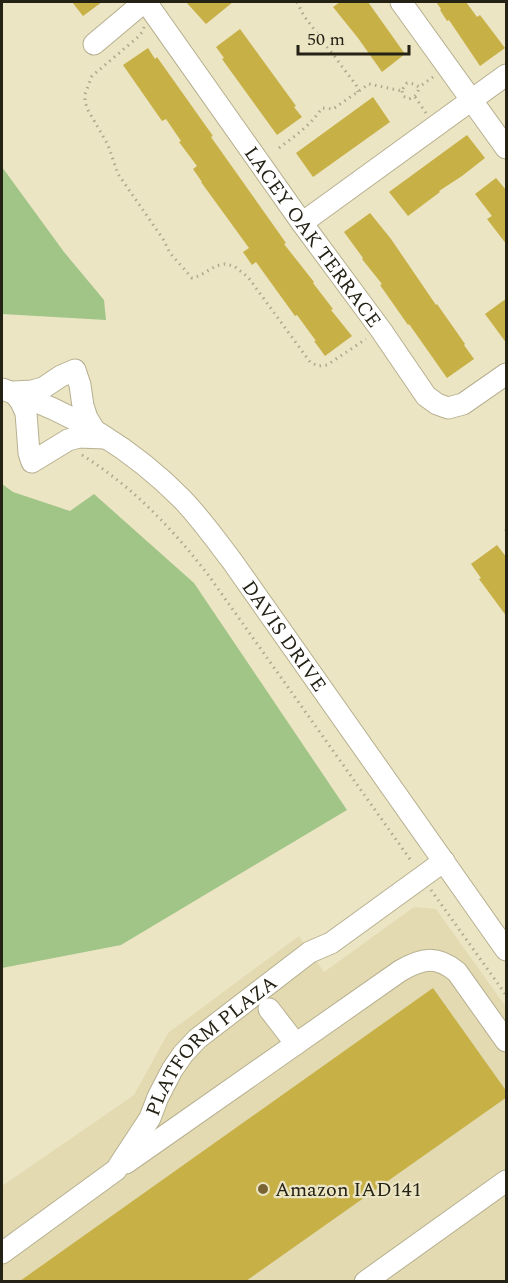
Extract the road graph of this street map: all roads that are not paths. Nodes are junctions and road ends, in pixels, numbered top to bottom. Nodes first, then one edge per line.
1 (401, 2) edge
2 (148, 5) edge
3 (94, 44) dead end
4 (507, 75) edge
5 (472, 100) junction
6 (507, 148) edge
7 (302, 223) junction
8 (507, 374) edge
9 (9, 392) edge
10 (100, 434) junction
11 (444, 861) junction
12 (507, 950) edge
13 (269, 1008) dead end
14 (507, 1041) edge
15 (296, 1044) junction
16 (116, 1170) junction
17 (507, 1182) edge
18 (2, 1253) edge
19 (366, 1281) edge

1 - 5 street
2 - 3 street
2 - 7 street, LACEY OAK TERRACE
4 - 5 street
5 - 6 street
5 - 7 street
7 - 8 street, LACEY OAK TERRACE
9 - 10 street, DAVIS DRIVE
9 - 10 street
9 - 10 street
10 - 11 street, DAVIS DRIVE
11 - 12 street, DAVIS DRIVE
11 - 16 street, PLATFORM PLAZA
13 - 15 street
14 - 15 street
15 - 16 street
16 - 18 street, PLATFORM PLAZA
17 - 19 street

